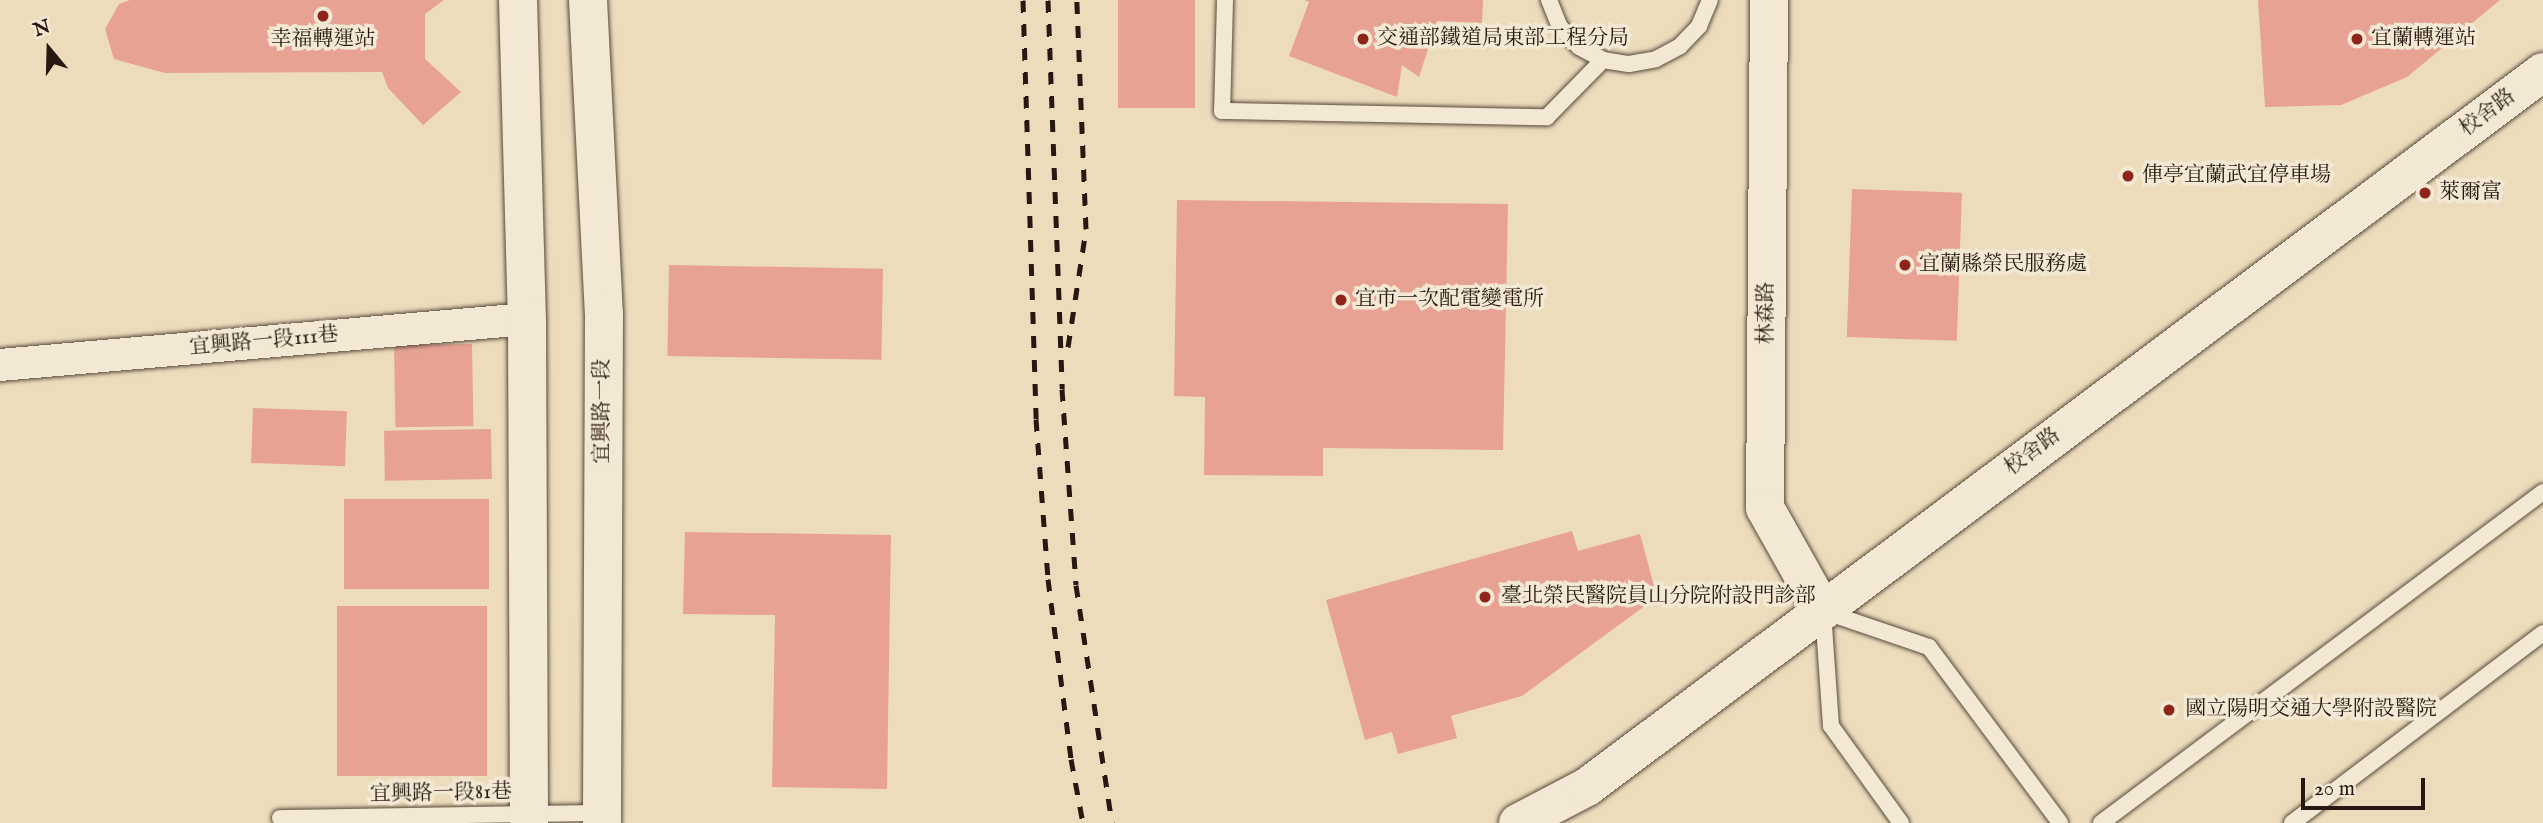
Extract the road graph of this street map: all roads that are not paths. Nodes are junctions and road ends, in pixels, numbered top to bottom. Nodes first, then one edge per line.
1 (518, 0) edge
2 (589, 0) edge
3 (1225, 0) edge
4 (1549, 0) edge
5 (1710, 0) edge
6 (1769, 0) edge
7 (1603, 60) junction
8 (2543, 72) edge
9 (527, 319) junction
10 (0, 365) edge
11 (2543, 492) edge
12 (1823, 611) junction
13 (2543, 634) edge
14 (280, 817) dead end
15 (529, 818) edge
16 (602, 818) edge
17 (1518, 823) edge
18 (1901, 823) edge
19 (2060, 823) edge
20 (2101, 823) edge
21 (2292, 823) edge

1 - 9 street
2 - 16 street, 宜興路一段
3 - 7 lane
4 - 7 lane
5 - 7 lane
6 - 12 street, 林森路
8 - 12 street, 校舍路
9 - 10 street, 宜興路一段111巷
9 - 15 street
11 - 20 lane
12 - 17 street, 校舍路
12 - 18 lane
12 - 19 lane
13 - 21 lane
14 - 15 lane, 宜興路一段81巷
15 - 16 lane, 宜興路一段81巷

